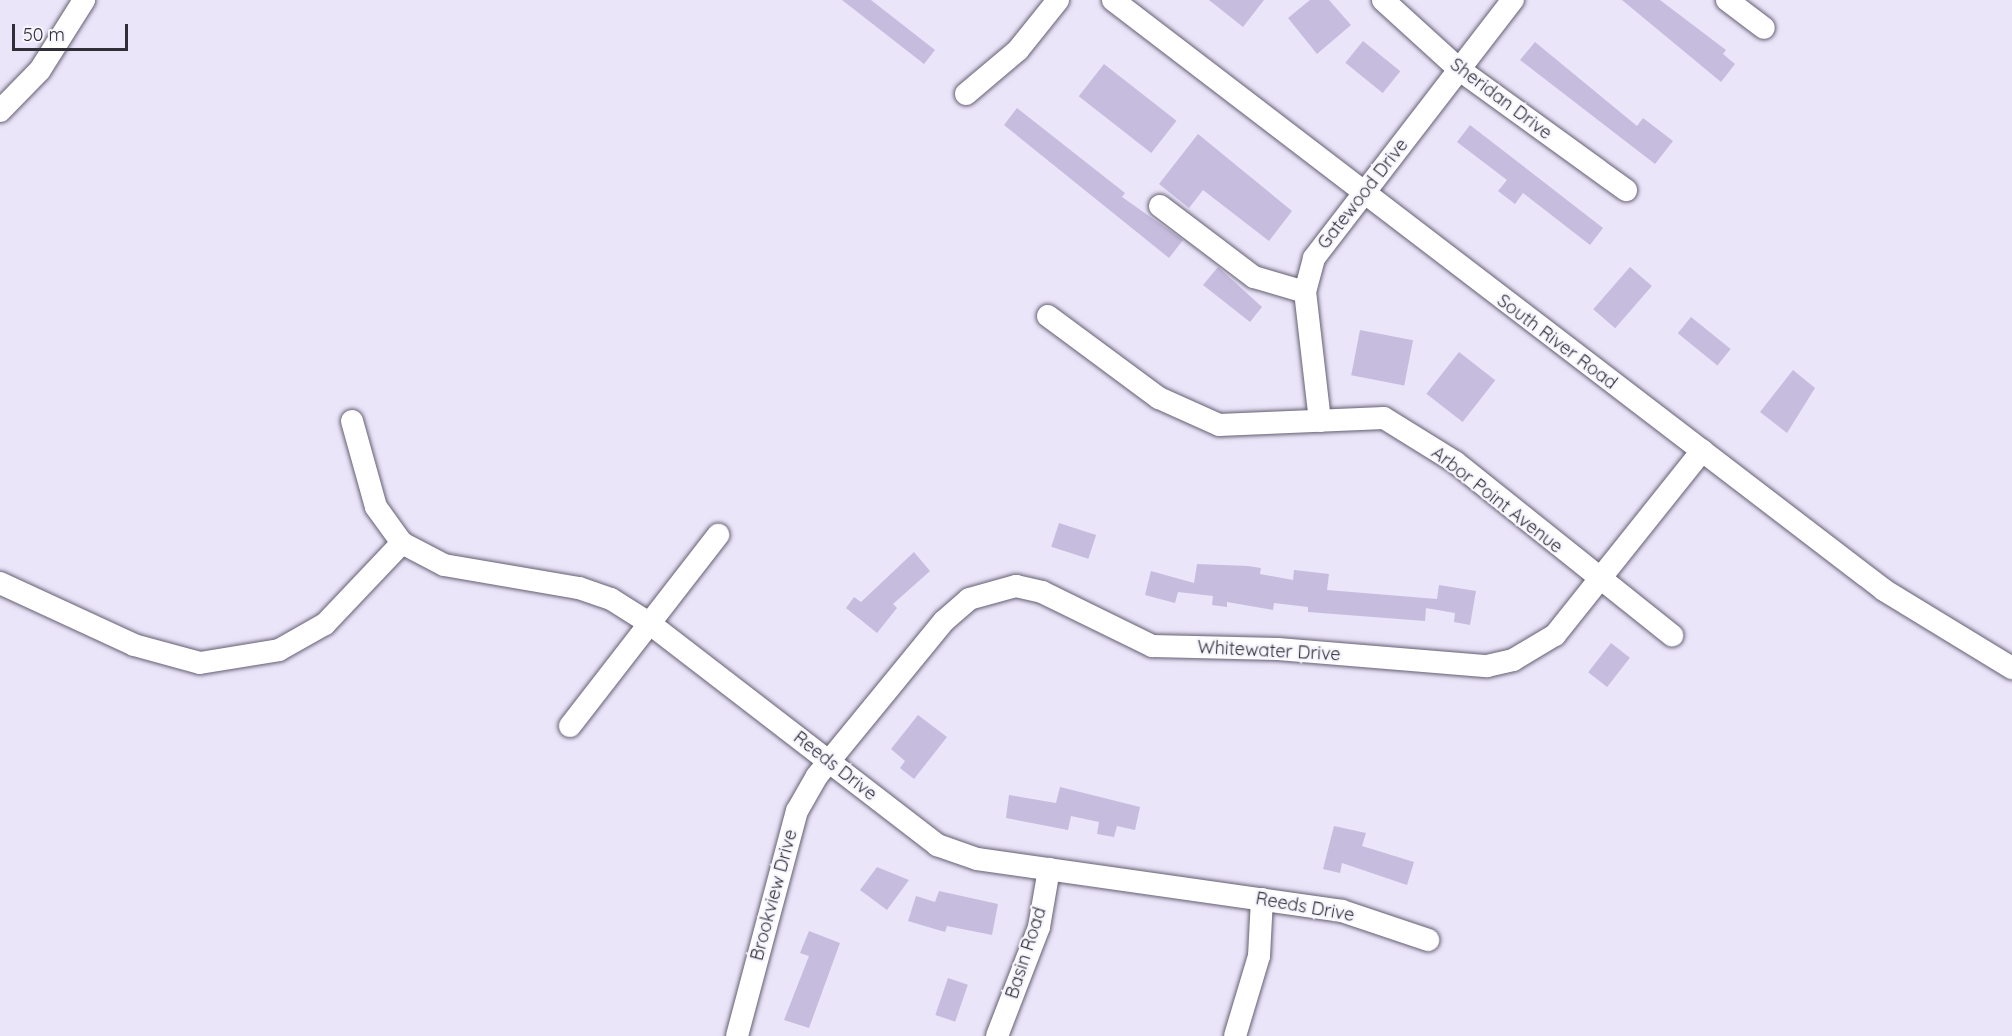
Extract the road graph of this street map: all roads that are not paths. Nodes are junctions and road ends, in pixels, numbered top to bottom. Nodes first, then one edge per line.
1 (84, 0) edge
2 (1058, 0) edge
3 (1113, 0) edge
4 (1383, 0) edge
5 (1513, 0) edge
6 (1727, 0) edge
7 (1764, 28) dead end
8 (1460, 69) junction
9 (966, 93) dead end
10 (0, 111) edge
11 (1626, 190) dead end
12 (1361, 195) junction
13 (1160, 206) dead end
14 (1305, 292) junction
15 (1048, 316) dead end
16 (352, 421) dead end
17 (1320, 422) junction
18 (1702, 452) junction
19 (718, 535) dead end
20 (402, 543) junction
21 (1599, 581) junction
22 (0, 583) edge
23 (650, 623) junction
24 (1672, 635) dead end
25 (2012, 668) edge
26 (570, 726) dead end
27 (829, 761) junction
28 (1049, 869) junction
29 (1262, 899) junction
30 (1428, 940) dead end
31 (737, 1036) edge
32 (997, 1036) edge
33 (1235, 1036) edge

1 - 10 street
2 - 9 street
3 - 12 street, South River Road
4 - 8 street, Sheridan Drive
5 - 8 street, Gatewood Drive
6 - 7 street
8 - 11 street, Sheridan Drive
8 - 12 street, Gatewood Drive
12 - 14 street, Gatewood Drive
12 - 18 street, South River Road
13 - 14 street
14 - 17 street, Gatewood Drive
15 - 17 street, Arbor Point Avenue
16 - 20 street, Reeds Drive
17 - 21 street, Arbor Point Avenue
18 - 21 street, Whitewater Drive
18 - 25 street, South River Road
19 - 23 street
20 - 22 street
20 - 23 street, Reeds Drive
21 - 24 street, Arbor Point Avenue
21 - 27 street, Whitewater Drive
23 - 26 street
23 - 27 street, Reeds Drive
27 - 28 street, Reeds Drive
27 - 31 street, Brookview Drive
28 - 29 street, Reeds Drive
28 - 32 street, Basin Road
29 - 30 street, Reeds Drive
29 - 33 street

